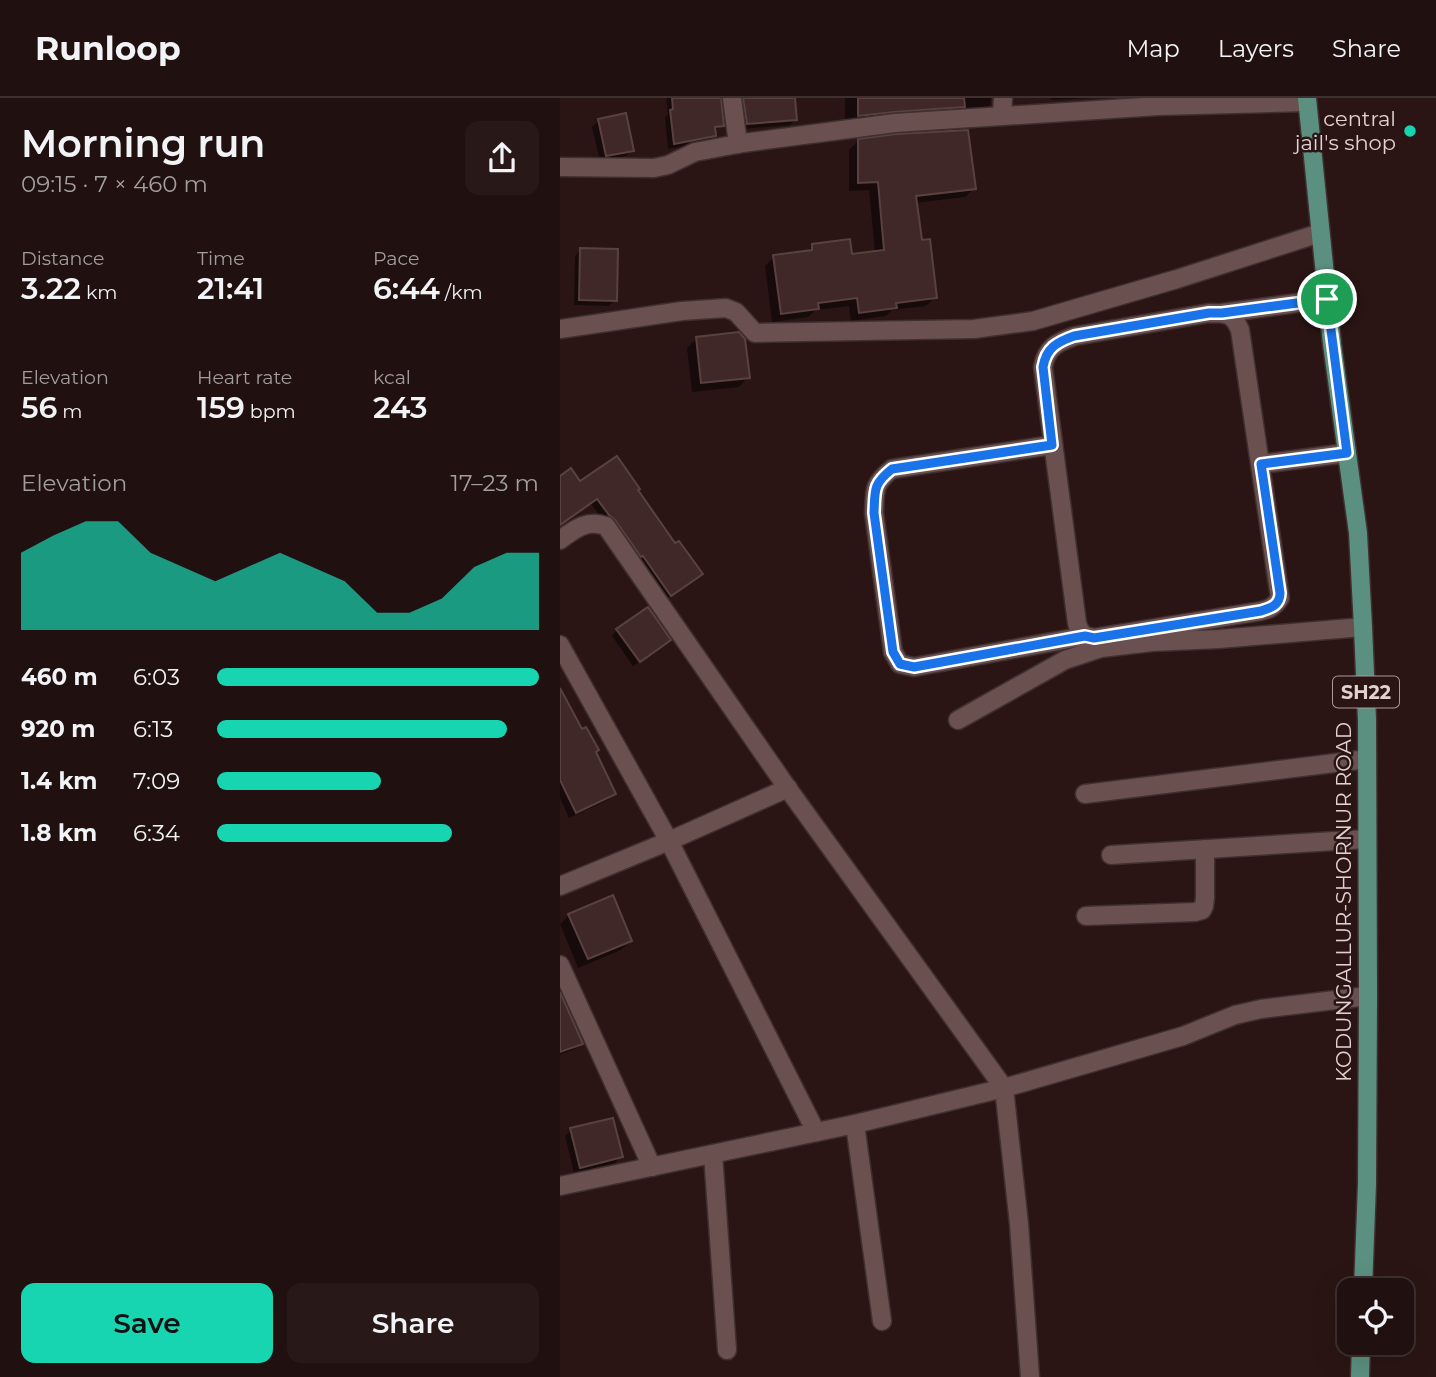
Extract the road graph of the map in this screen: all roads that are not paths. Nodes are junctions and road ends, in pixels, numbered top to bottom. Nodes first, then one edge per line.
1 (732, 98) edge
2 (1307, 100) edge
3 (1002, 107) edge
4 (738, 144) junction
5 (560, 167) edge
6 (1320, 233) junction
7 (1327, 299) junction
8 (1222, 313) junction
9 (560, 329) edge
10 (1052, 445) junction
11 (1347, 453) junction
12 (1261, 464) junction
13 (560, 540) edge
14 (1363, 627) junction
15 (1085, 636) junction
16 (560, 645) edge
17 (958, 720) dead end
18 (1367, 759) junction
19 (788, 788) junction
20 (1085, 794) dead end
21 (1367, 839) junction
22 (669, 841) junction
23 (1205, 849) junction
24 (1111, 855) dead end
25 (560, 886) edge
26 (1086, 916) dead end
27 (560, 965) edge
28 (1368, 996) junction
29 (1004, 1088) junction
30 (855, 1124) junction
31 (816, 1132) junction
32 (713, 1154) junction
33 (652, 1167) junction
34 (560, 1186) edge
35 (1363, 1278) edge
36 (882, 1321) dead end
37 (727, 1350) dead end
38 (1361, 1355) edge
39 (1030, 1377) edge
40 (1360, 1377) edge

1 - 4 street
2 - 3 street
2 - 6 main road, KODUNGALLUR-SHORNUR ROAD / SH22
3 - 4 street
4 - 5 street
6 - 7 main road, KODUNGALLUR-SHORNUR ROAD / SH22
6 - 9 street
7 - 8 street
7 - 11 main road, KODUNGALLUR-SHORNUR ROAD / SH22
8 - 10 street
8 - 12 street
10 - 15 street
10 - 15 street
11 - 12 street
11 - 14 main road, KODUNGALLUR-SHORNUR ROAD / SH22
12 - 15 street
13 - 19 street
14 - 17 street
14 - 18 main road, KODUNGALLUR-SHORNUR ROAD / SH22
16 - 22 street
18 - 20 street
18 - 21 main road, KODUNGALLUR-SHORNUR ROAD / SH22
19 - 22 street
19 - 29 street
21 - 23 street
21 - 28 main road, KODUNGALLUR-SHORNUR ROAD / SH22
22 - 25 street
22 - 31 street
23 - 24 street
23 - 26 street
27 - 33 street
28 - 29 street
28 - 35 main road, KODUNGALLUR-SHORNUR ROAD / SH22
29 - 30 street
29 - 39 street
30 - 31 street
30 - 36 street
31 - 32 street
32 - 33 street
32 - 37 street
33 - 34 street
38 - 40 main road

